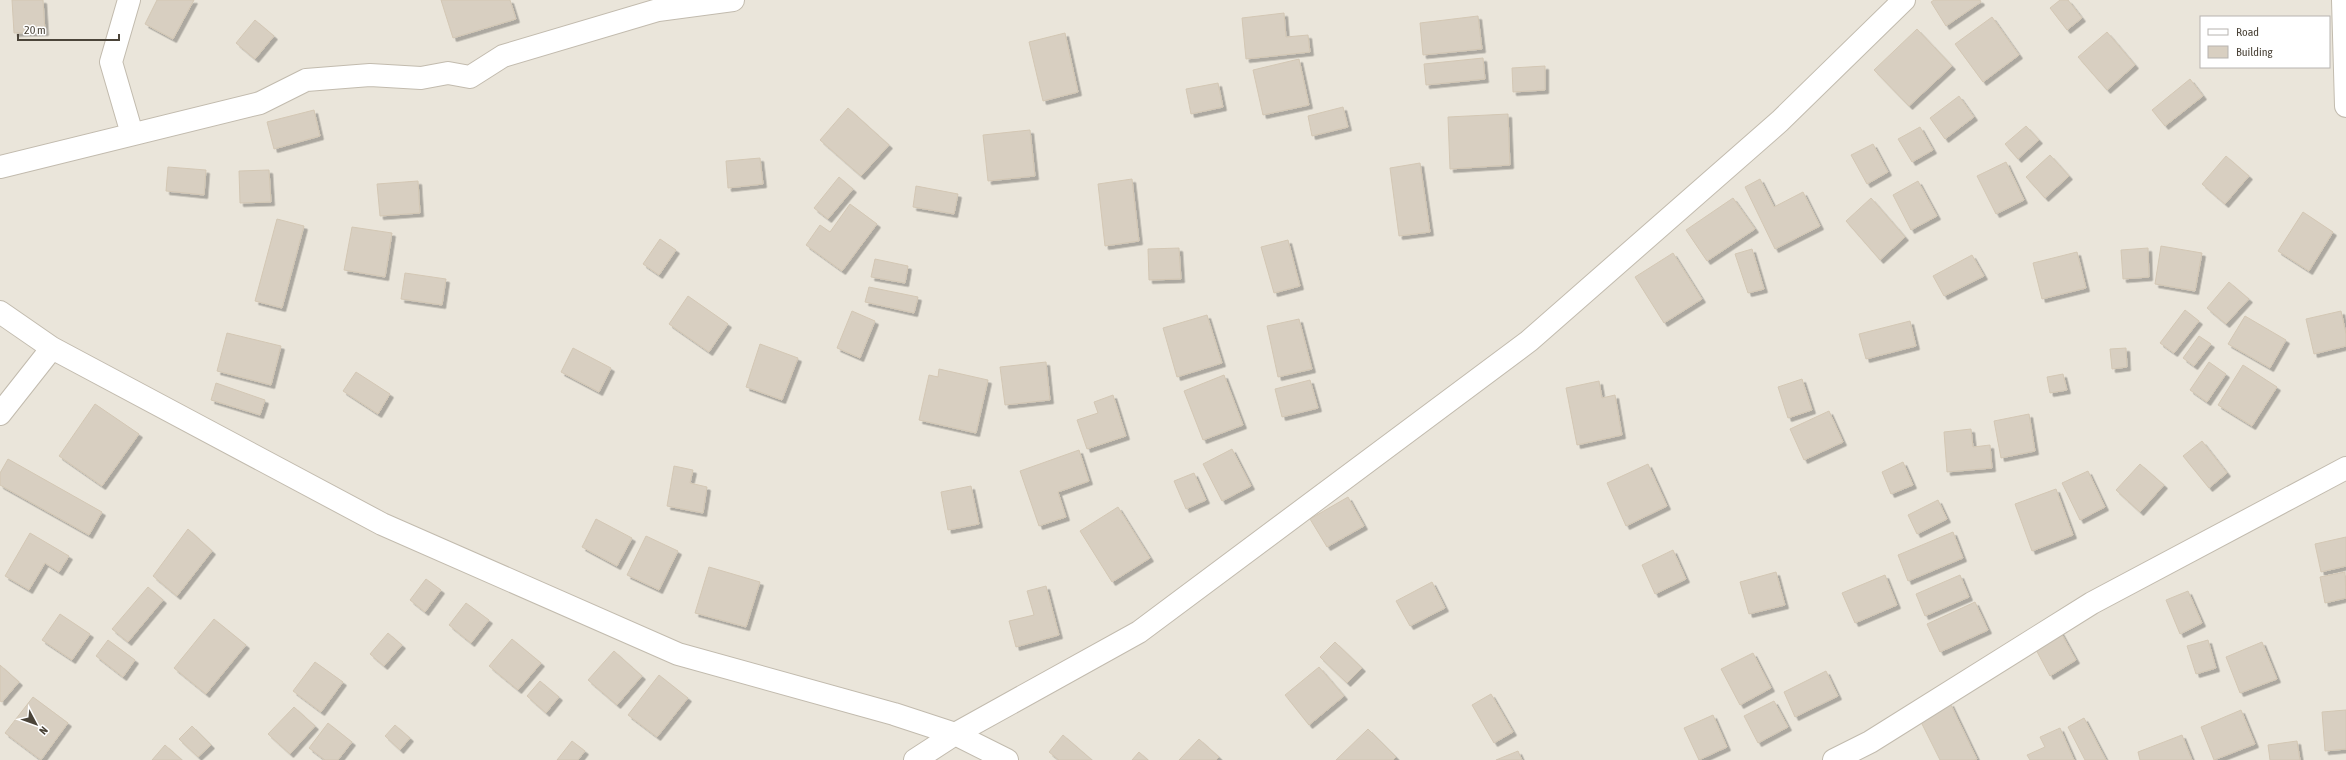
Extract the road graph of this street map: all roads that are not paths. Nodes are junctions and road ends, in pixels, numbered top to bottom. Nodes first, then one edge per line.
1 (129, 0) edge
2 (733, 0) edge
3 (1904, 0) edge
4 (2343, 0) edge
5 (2346, 106) edge
6 (132, 134) junction
7 (0, 167) edge
8 (0, 312) edge
9 (52, 348) junction
10 (0, 414) edge
11 (2346, 468) edge
12 (955, 734) junction
13 (915, 760) edge
14 (1007, 760) edge
15 (1834, 760) edge

1 - 6 street
2 - 6 street
3 - 12 street
4 - 5 street
6 - 7 street
8 - 9 street
9 - 10 street
9 - 12 street
11 - 15 street
12 - 13 street
12 - 14 street

